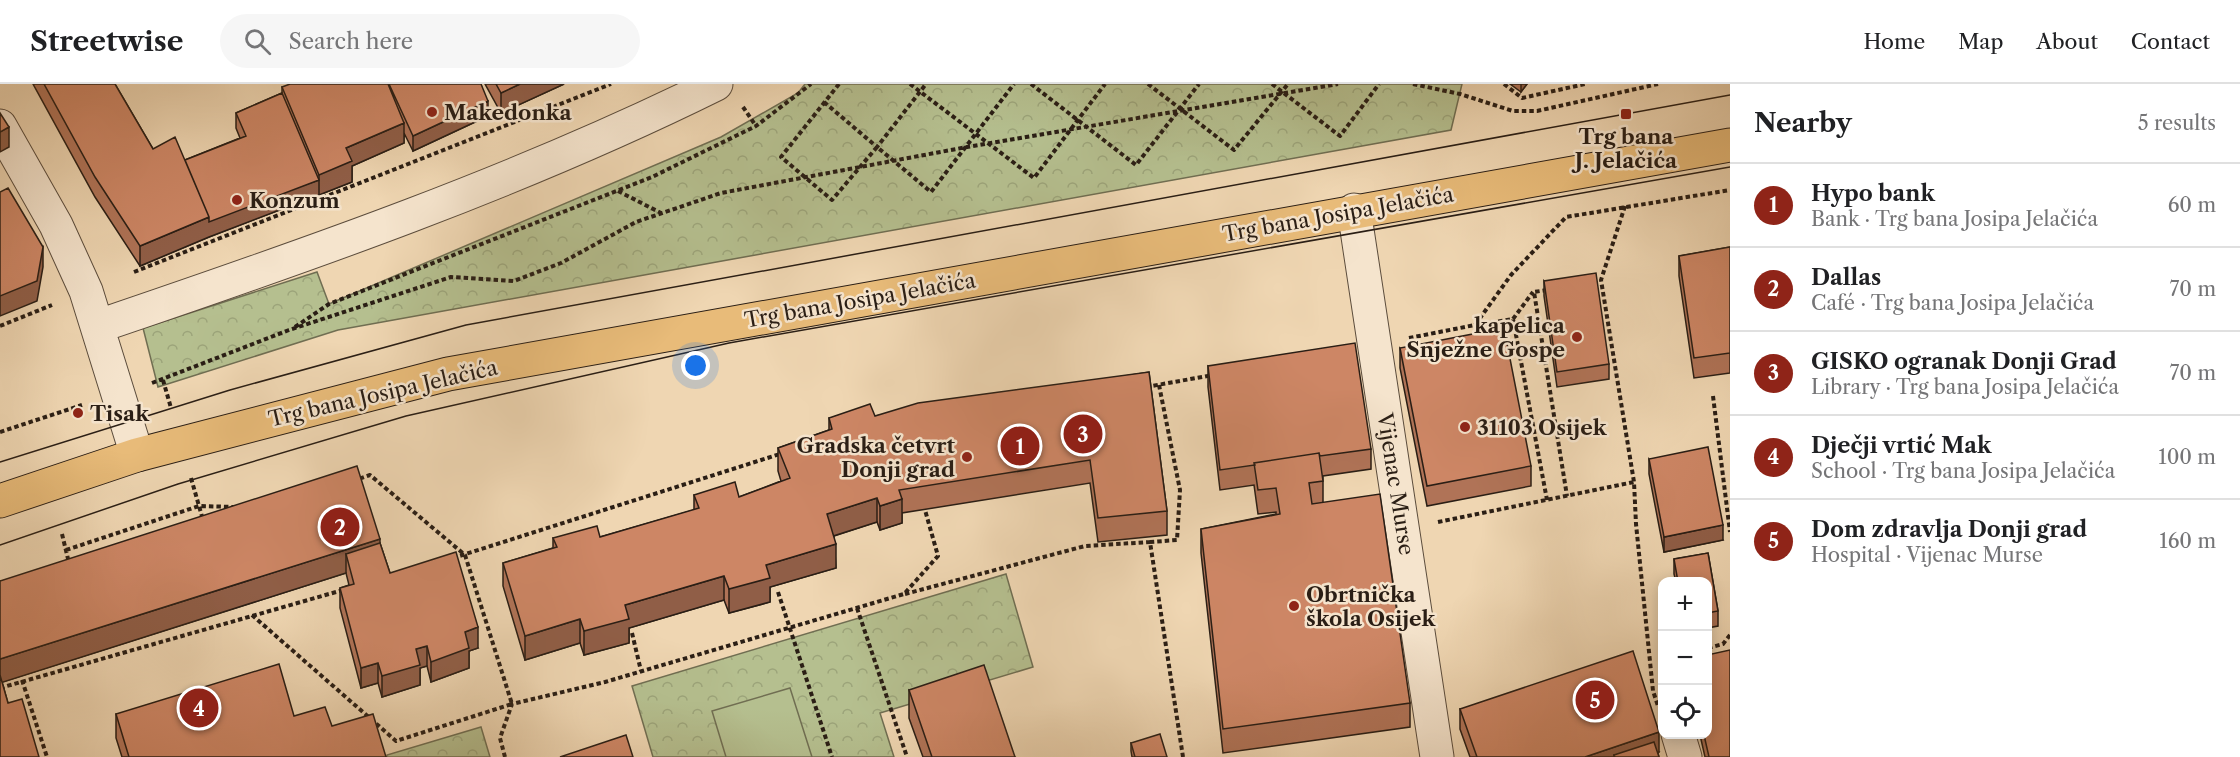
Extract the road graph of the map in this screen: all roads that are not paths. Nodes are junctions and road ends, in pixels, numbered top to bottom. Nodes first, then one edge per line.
1 (716, 84) edge
2 (0, 126) edge
3 (1730, 145) edge
4 (1354, 210) junction
5 (99, 326) junction
6 (137, 455) junction
7 (0, 501) edge
8 (1676, 739) edge
9 (1437, 757) edge
10 (1685, 757) edge

1 - 5 street
2 - 5 street
3 - 4 main road, Trg bana Josipa Jelačića
4 - 6 main road, Trg bana Josipa Jelačića
4 - 9 street, Vijenac Murse
5 - 6 street
6 - 7 main road, Trg bana Josipa Jelačića
8 - 10 street

